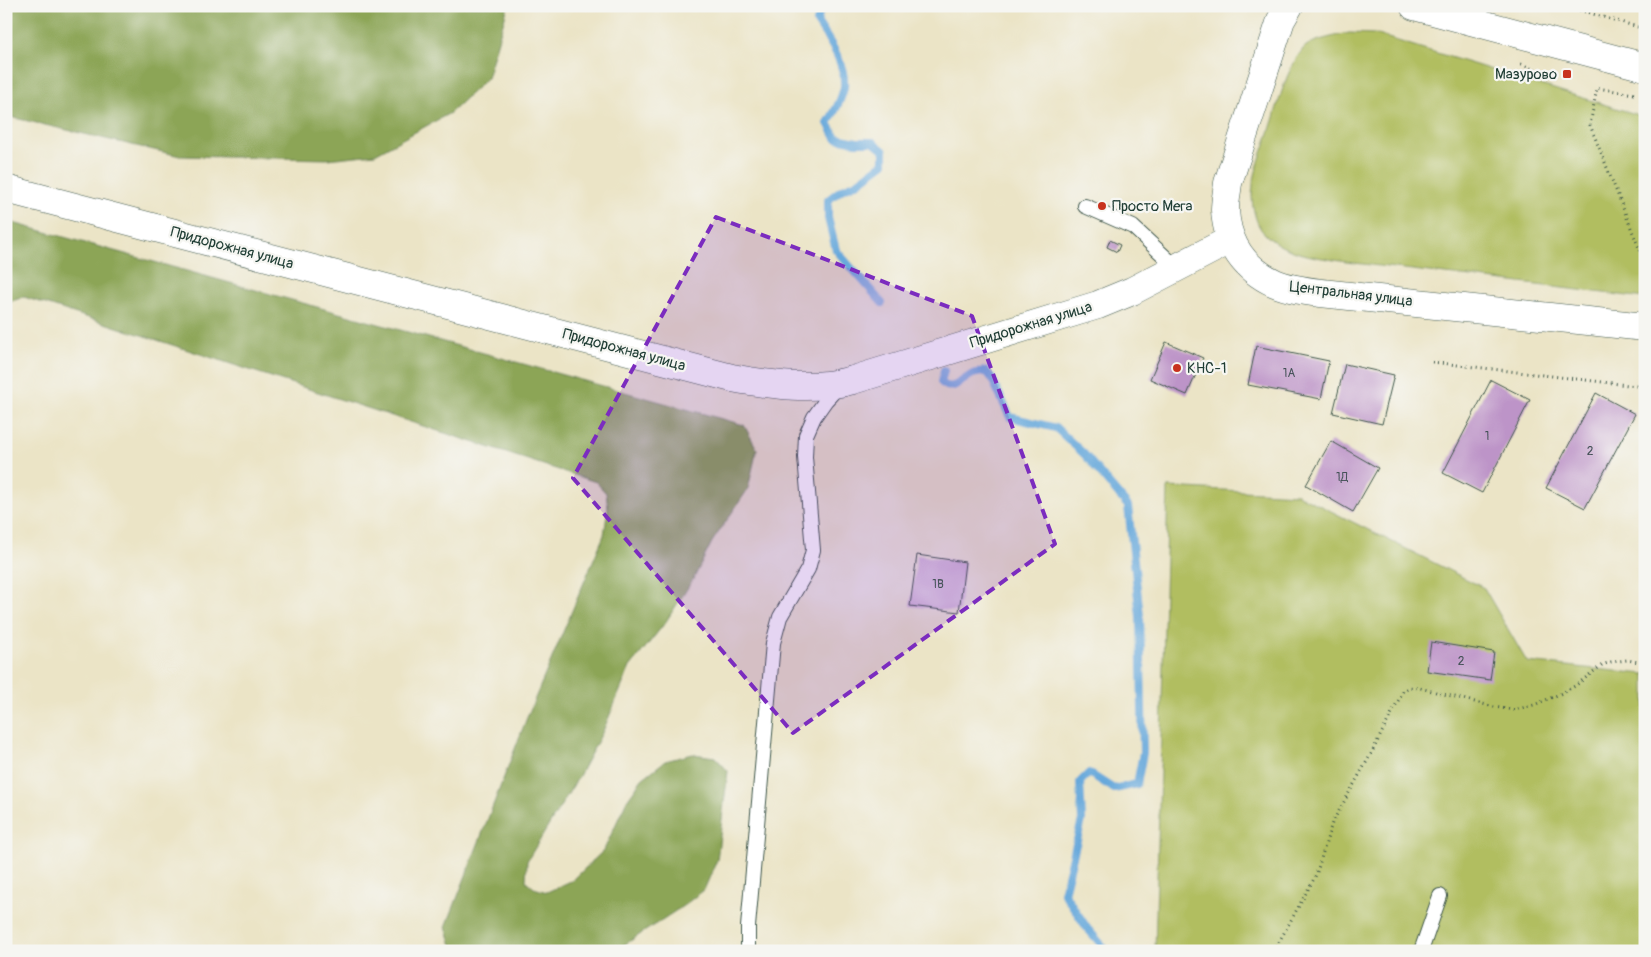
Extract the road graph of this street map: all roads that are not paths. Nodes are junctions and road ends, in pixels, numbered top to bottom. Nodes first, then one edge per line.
1 (1289, 6) edge
2 (1414, 6) edge
3 (1645, 67) edge
4 (6, 189) edge
5 (1085, 206) dead end
6 (1230, 240) junction
7 (1177, 268) junction
8 (1645, 327) edge
9 (842, 383) junction
10 (1440, 896) dead end
11 (748, 951) edge
12 (1421, 951) edge

1 - 6 street, Центральная улица
2 - 3 street
4 - 9 street, Придорожная улица
5 - 7 lane
6 - 7 street, Придорожная улица
6 - 8 street, Центральная улица
7 - 9 street, Придорожная улица
9 - 11 lane
10 - 12 lane

